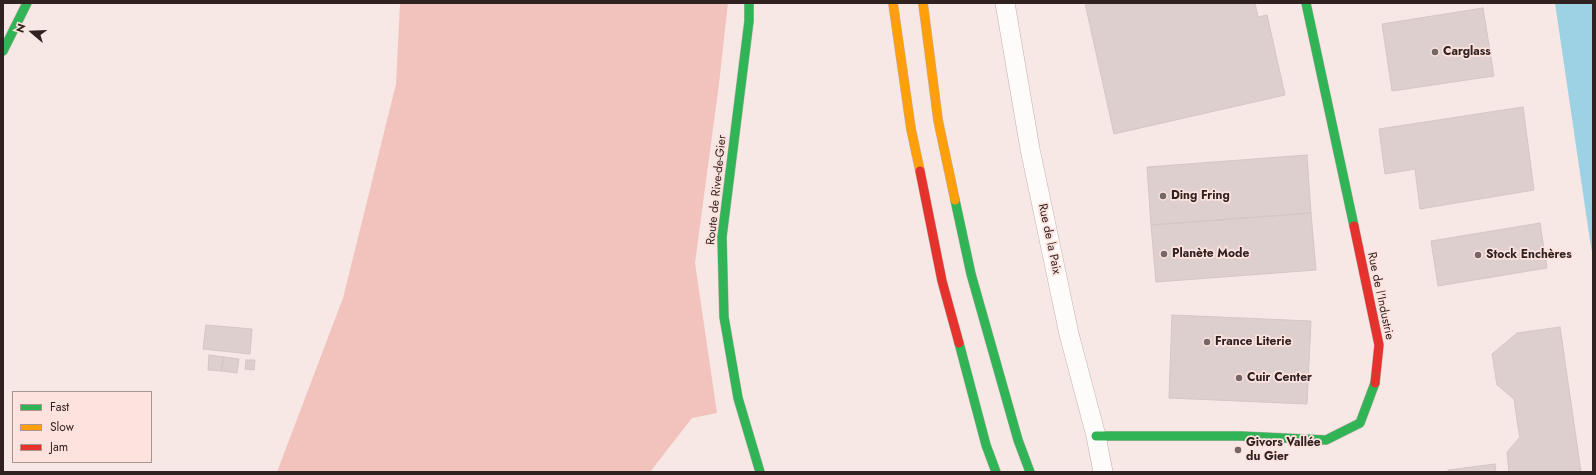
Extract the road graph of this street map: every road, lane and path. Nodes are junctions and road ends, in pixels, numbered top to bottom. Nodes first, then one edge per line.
1 (28, 3) edge
2 (749, 3) edge
3 (893, 3) edge
4 (923, 3) edge
5 (1005, 3) edge
6 (1306, 3) edge
7 (3, 51) edge
8 (1096, 436) junction
9 (760, 472) edge
10 (996, 472) edge
11 (1030, 472) edge
12 (1103, 472) edge

1 - 7 main road
2 - 9 main road, Route de Rive-de-Gier
3 - 10 main road
4 - 11 main road
5 - 8 street, Rue de la Paix
6 - 8 main road, Rue de l'Industrie
8 - 12 street, Rue de la Paix

